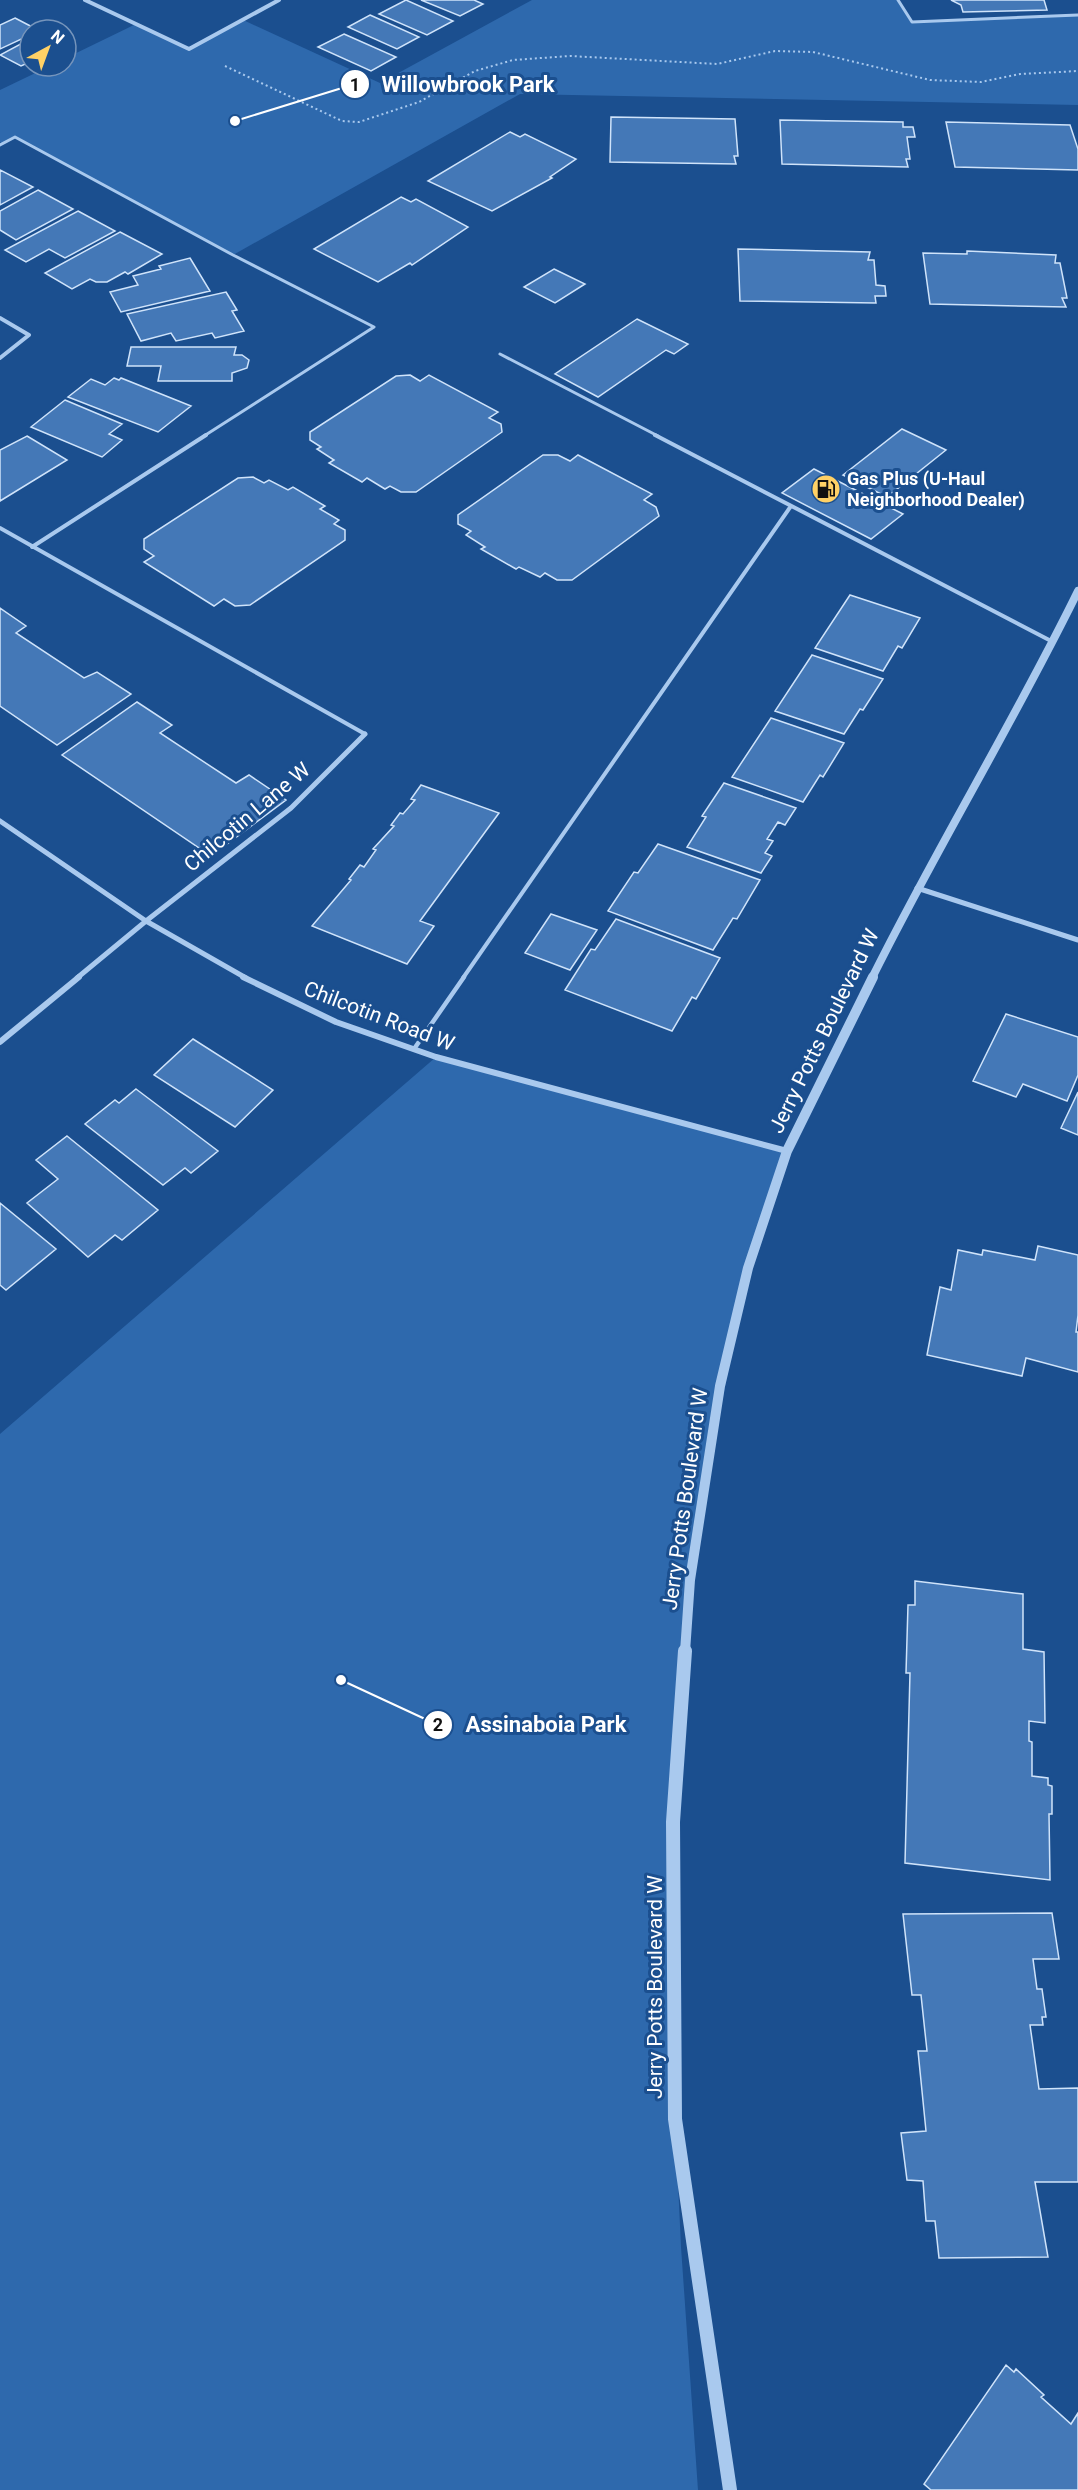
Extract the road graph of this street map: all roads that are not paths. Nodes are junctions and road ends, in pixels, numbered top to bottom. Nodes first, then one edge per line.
1 (85, 0) edge
2 (279, 0) edge
3 (898, 0) edge
4 (1078, 15) edge
5 (0, 145) edge
6 (0, 318) edge
7 (500, 354) dead end
8 (0, 358) edge
9 (791, 506) junction
10 (0, 528) edge
11 (32, 547) junction
12 (1078, 591) edge
13 (1053, 642) junction
14 (365, 734) joint
15 (0, 821) edge
16 (917, 888) junction
17 (147, 921) junction
18 (1078, 940) edge
19 (0, 1042) edge
20 (414, 1049) junction
21 (787, 1151) junction
22 (730, 2490) edge

1 - 2 street
3 - 4 lane
5 - 11 lane
6 - 8 street
7 - 9 lane
9 - 13 lane
9 - 20 lane
10 - 11 lane
11 - 14 lane
12 - 13 street, Jerry Potts Boulevard W
13 - 16 street, Jerry Potts Boulevard W
14 - 17 street, Chilcotin Lane W
15 - 17 street, Chilcotin Road W
16 - 18 street
16 - 21 street, Jerry Potts Boulevard W
17 - 19 street, Chilcotin Lane W
17 - 20 street, Chilcotin Road W
20 - 21 street, Chilcotin Road W
21 - 22 street, Jerry Potts Boulevard W

